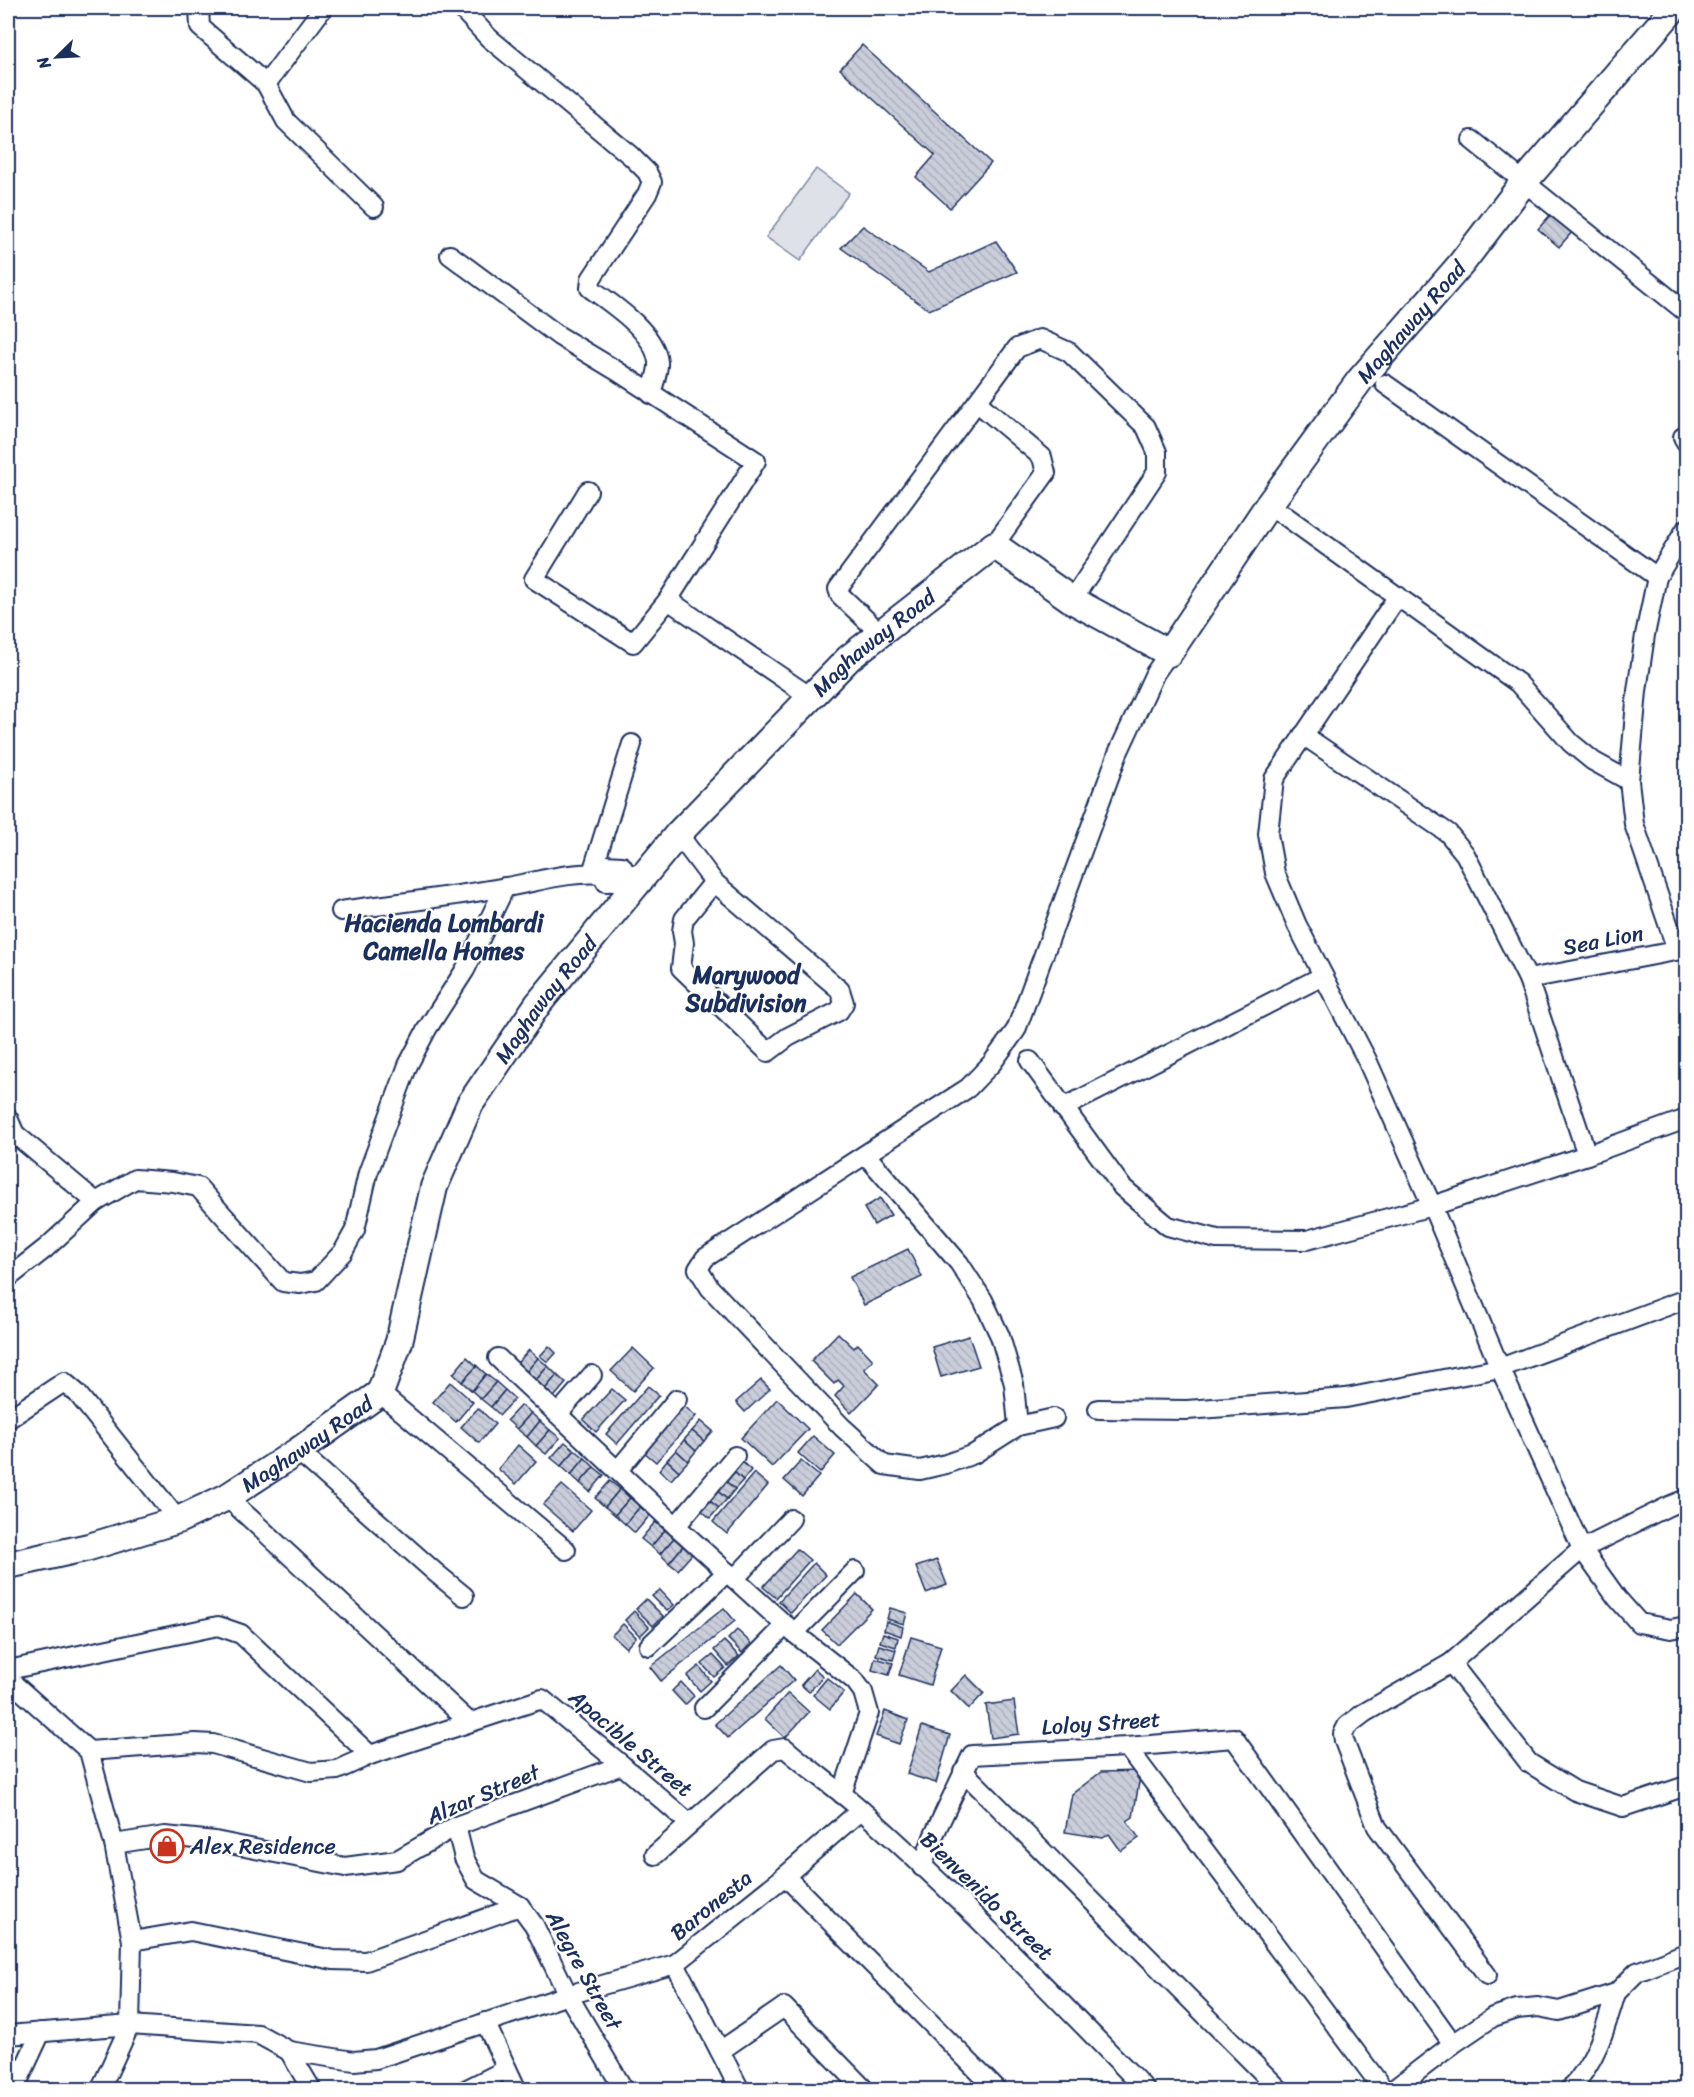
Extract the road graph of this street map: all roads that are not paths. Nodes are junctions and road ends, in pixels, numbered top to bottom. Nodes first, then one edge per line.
1 (200, 8) edge
2 (323, 8) edge
3 (461, 8) edge
4 (1674, 8) edge
5 (266, 84) junction
6 (1472, 140) dead end
7 (1524, 182) junction
8 (374, 207) dead end
9 (450, 255) dead end
10 (1686, 312) edge
11 (1385, 384) dead end
12 (651, 394) junction
13 (978, 403) junction
14 (588, 491) dead end
15 (1267, 507) junction
16 (1686, 529) edge
17 (994, 545) junction
18 (1657, 577) junction
19 (1398, 596) junction
20 (668, 600) junction
21 (1072, 600) junction
22 (881, 634) junction
23 (1169, 653) junction
24 (812, 698) junction
25 (1303, 735) junction
26 (632, 744) dead end
27 (1629, 781) junction
28 (678, 834) junction
29 (597, 873) junction
30 (635, 874) junction
31 (714, 882) junction
32 (505, 887) junction
33 (341, 911) dead end
34 (1682, 950) edge
35 (1323, 976) junction
36 (1528, 979) junction
37 (1030, 1061) dead end
38 (1063, 1108) junction
39 (8, 1118) edge
40 (1686, 1119) edge
41 (11, 1137) edge
42 (866, 1155) junction
43 (1587, 1155) junction
44 (96, 1202) junction
45 (1432, 1206) junction
46 (8, 1278) edge
47 (1686, 1299) edge
48 (498, 1358) dead end
49 (1500, 1368) junction
50 (592, 1375) dead end
51 (381, 1393) junction
52 (677, 1399) dead end
53 (1098, 1409) dead end
54 (558, 1414) junction
55 (1054, 1418) dead end
56 (8, 1419) edge
57 (1018, 1426) junction
58 (298, 1451) junction
59 (735, 1456) dead end
60 (618, 1470) junction
61 (227, 1497) junction
62 (1686, 1499) edge
63 (792, 1519) dead end
64 (178, 1520) junction
65 (676, 1526) junction
66 (566, 1550) dead end
67 (1582, 1550) junction
68 (8, 1565) edge
69 (855, 1571) dead end
70 (731, 1575) junction
71 (464, 1596) dead end
72 (1686, 1626) edge
73 (790, 1629) junction
74 (649, 1646) dead end
75 (1451, 1663) junction
76 (8, 1670) edge
77 (8, 1679) edge
78 (704, 1708) dead end
79 (469, 1722) junction
80 (1127, 1747) junction
81 (89, 1751) junction
82 (370, 1755) junction
83 (622, 1765) junction
84 (963, 1771) junction
85 (1686, 1786) edge
86 (843, 1794) junction
87 (861, 1810) junction
88 (689, 1823) junction
89 (456, 1826) junction
90 (114, 1844) junction
91 (654, 1855) dead end
92 (922, 1867) junction
93 (785, 1876) junction
94 (520, 1906) junction
95 (132, 1941) junction
96 (1686, 1953) edge
97 (675, 1964) junction
98 (1487, 1975) dead end
99 (1616, 1993) junction
100 (568, 1995) junction
101 (485, 2022) junction
102 (130, 2025) junction
103 (41, 2032) junction
104 (8, 2035) edge
105 (1453, 2044) junction
106 (289, 2051) junction
107 (720, 2051) junction
108 (507, 2069) junction
109 (308, 2088) edge
110 (14, 2090) edge
111 (100, 2090) edge
112 (465, 2090) edge
113 (517, 2090) edge
114 (624, 2090) edge
115 (740, 2090) edge
116 (866, 2090) edge
117 (997, 2090) edge
118 (1146, 2090) edge
119 (1280, 2090) edge
120 (1384, 2090) edge
121 (1393, 2090) edge
122 (1569, 2090) edge

1 - 5 street
2 - 5 street
3 - 12 street
4 - 7 street, Maghaway Road
5 - 8 street
6 - 7 street
7 - 10 street
7 - 15 street, Maghaway Road
9 - 12 street
11 - 18 street
12 - 20 street
13 - 17 street
13 - 21 street
13 - 22 street
14 - 20 street
15 - 19 street
15 - 23 street, Maghaway Road
16 - 18 street
17 - 21 street
17 - 22 street, Maghaway Road
18 - 27 street
19 - 25 street
19 - 27 street
20 - 24 street
21 - 23 street
22 - 24 street, Maghaway Road
23 - 42 street, Maghaway Road
24 - 28 street, Maghaway Road
25 - 35 street
25 - 36 street
26 - 29 street
27 - 34 street
28 - 30 street, Maghaway Road
28 - 31 street
29 - 30 street
29 - 32 street
30 - 51 street, Maghaway Road
31 - 31 street
32 - 33 street
32 - 44 street
34 - 36 street, Sea Lion
35 - 38 street
35 - 45 street
36 - 43 street
37 - 38 street
38 - 45 street
39 - 41 street
40 - 43 street
41 - 44 street
42 - 57 street
42 - 57 street, Maghaway Road
43 - 45 street
44 - 46 street
45 - 49 street
47 - 49 street
48 - 54 street
49 - 53 street
49 - 67 street
50 - 54 street
51 - 58 street, Maghaway Road
51 - 66 street
52 - 60 street
54 - 60 street
55 - 57 street
56 - 64 street
58 - 61 street, Maghaway Road
58 - 71 street
59 - 65 street
60 - 65 street
61 - 64 street, Maghaway Road
61 - 79 street
62 - 67 street
63 - 70 street
64 - 68 street, Maghaway Road
65 - 70 street
67 - 72 street
67 - 75 street
69 - 73 street
70 - 73 street
70 - 74 street
73 - 78 street
73 - 86 street
75 - 85 street
75 - 98 street
76 - 82 street
77 - 81 street
79 - 82 street
79 - 83 street, Apacible Street
80 - 84 street, Loloy Street
80 - 105 street, Loloy Street
80 - 120 street
81 - 82 street
81 - 90 street
83 - 88 street, Apacible Street
83 - 89 street, Alzar Street
84 - 92 street
84 - 119 street
86 - 87 street, Bienvenido Street
86 - 88 street, Bienvenido Street
87 - 92 street, Bienvenido Street
87 - 93 street, Baronesta
88 - 91 street
89 - 90 street, Alzar Street
89 - 94 street, Alegre Street
90 - 95 street
92 - 118 street, Bienvenido Street
93 - 97 street, Baronesta
93 - 117 street
94 - 95 street
94 - 100 street, Alegre Street
95 - 102 street
96 - 99 street
97 - 100 street, Baronesta
97 - 107 street
99 - 105 street
99 - 122 street
100 - 101 street, Baronesta
100 - 114 street, Alegre Street
101 - 106 street, Baronesta
101 - 108 street
102 - 103 street
102 - 106 street
102 - 111 street
103 - 104 street
103 - 110 street
105 - 121 street
106 - 109 street
107 - 115 street
107 - 116 street
108 - 112 street
108 - 113 street

